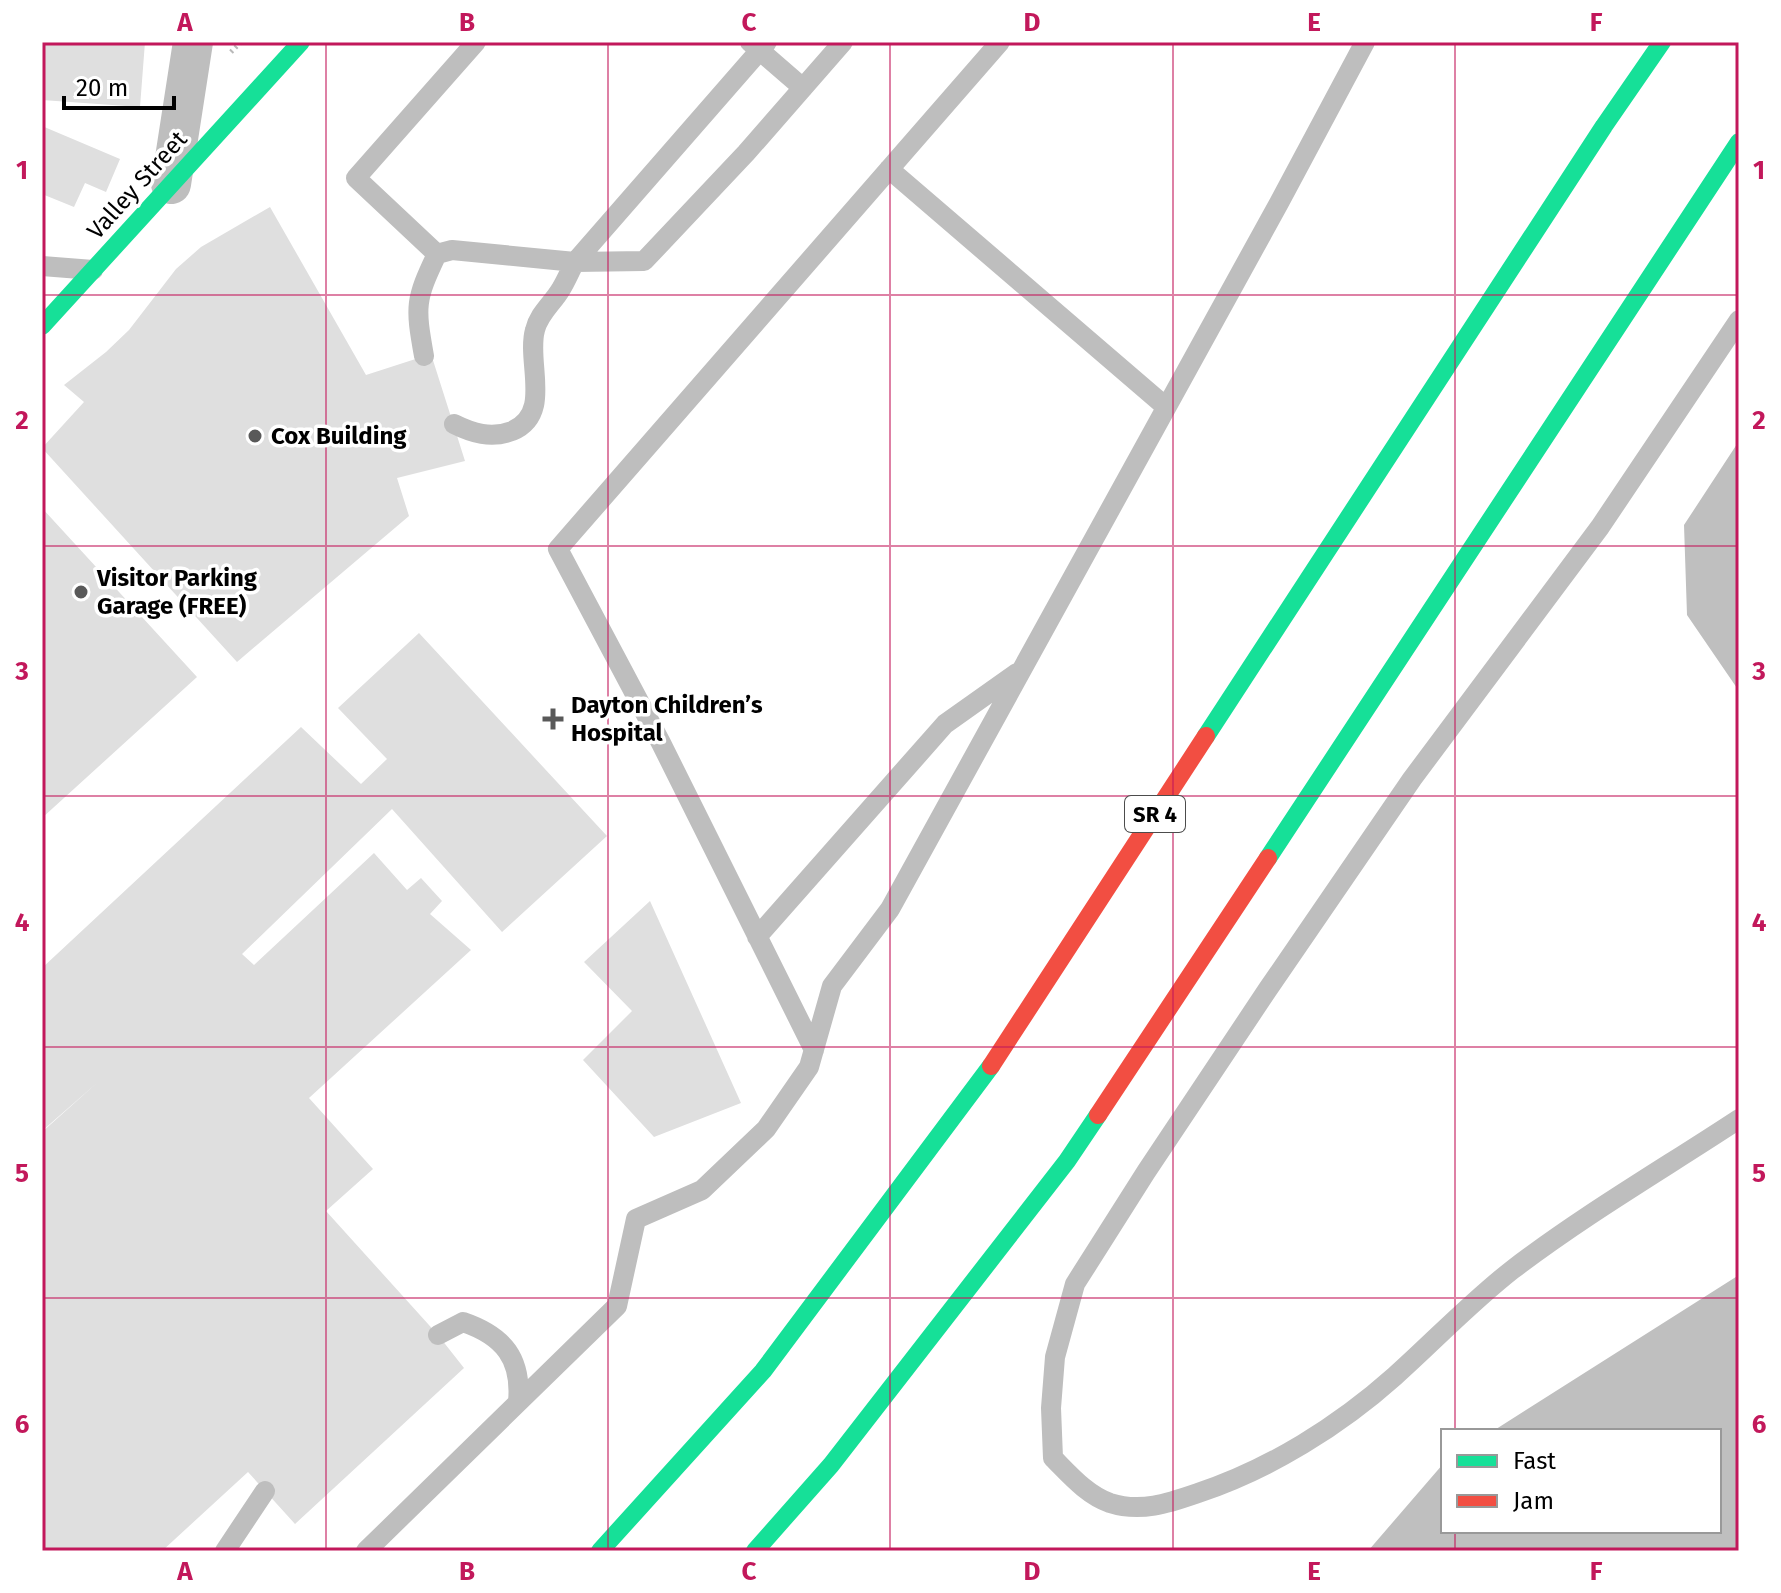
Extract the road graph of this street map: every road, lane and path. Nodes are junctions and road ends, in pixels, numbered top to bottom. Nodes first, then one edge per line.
1 (193, 42) edge
2 (476, 42) edge
3 (843, 42) edge
4 (1000, 42) edge
5 (1365, 42) edge
6 (1653, 42) edge
7 (1662, 42) edge
8 (296, 44) edge
9 (759, 45) edge
10 (803, 88) junction
11 (1604, 126) junction
12 (1739, 142) edge
13 (889, 169) junction
14 (171, 184) junction
15 (437, 254) junction
16 (575, 262) junction
17 (42, 266) edge
18 (93, 270) junction
19 (1739, 320) edge
20 (42, 326) edge
21 (424, 356) dead end
22 (1166, 407) junction
23 (454, 424) dead end
24 (1022, 669) junction
25 (757, 937) junction
26 (814, 1050) junction
27 (1739, 1119) edge
28 (438, 1335) dead end
29 (518, 1402) junction
30 (265, 1491) dead end
31 (225, 1551) edge
32 (366, 1551) edge
33 (600, 1551) edge
34 (755, 1551) edge

1 - 14 street
2 - 15 lane
3 - 10 lane
4 - 13 lane
5 - 22 lane
6 - 11 main road
7 - 11 main road, SR 4
8 - 14 main road, Valley Street
9 - 10 lane
9 - 16 lane
10 - 16 lane
11 - 33 main road, SR 4
12 - 34 main road
13 - 22 lane
13 - 25 lane
14 - 18 main road, Valley Street
15 - 16 lane
15 - 21 lane
16 - 23 lane
17 - 18 lane
18 - 20 main road, Valley Street
19 - 27 lane
22 - 24 lane
24 - 25 lane
24 - 26 lane
25 - 26 lane
26 - 29 lane
28 - 29 lane
29 - 32 lane
30 - 31 lane

